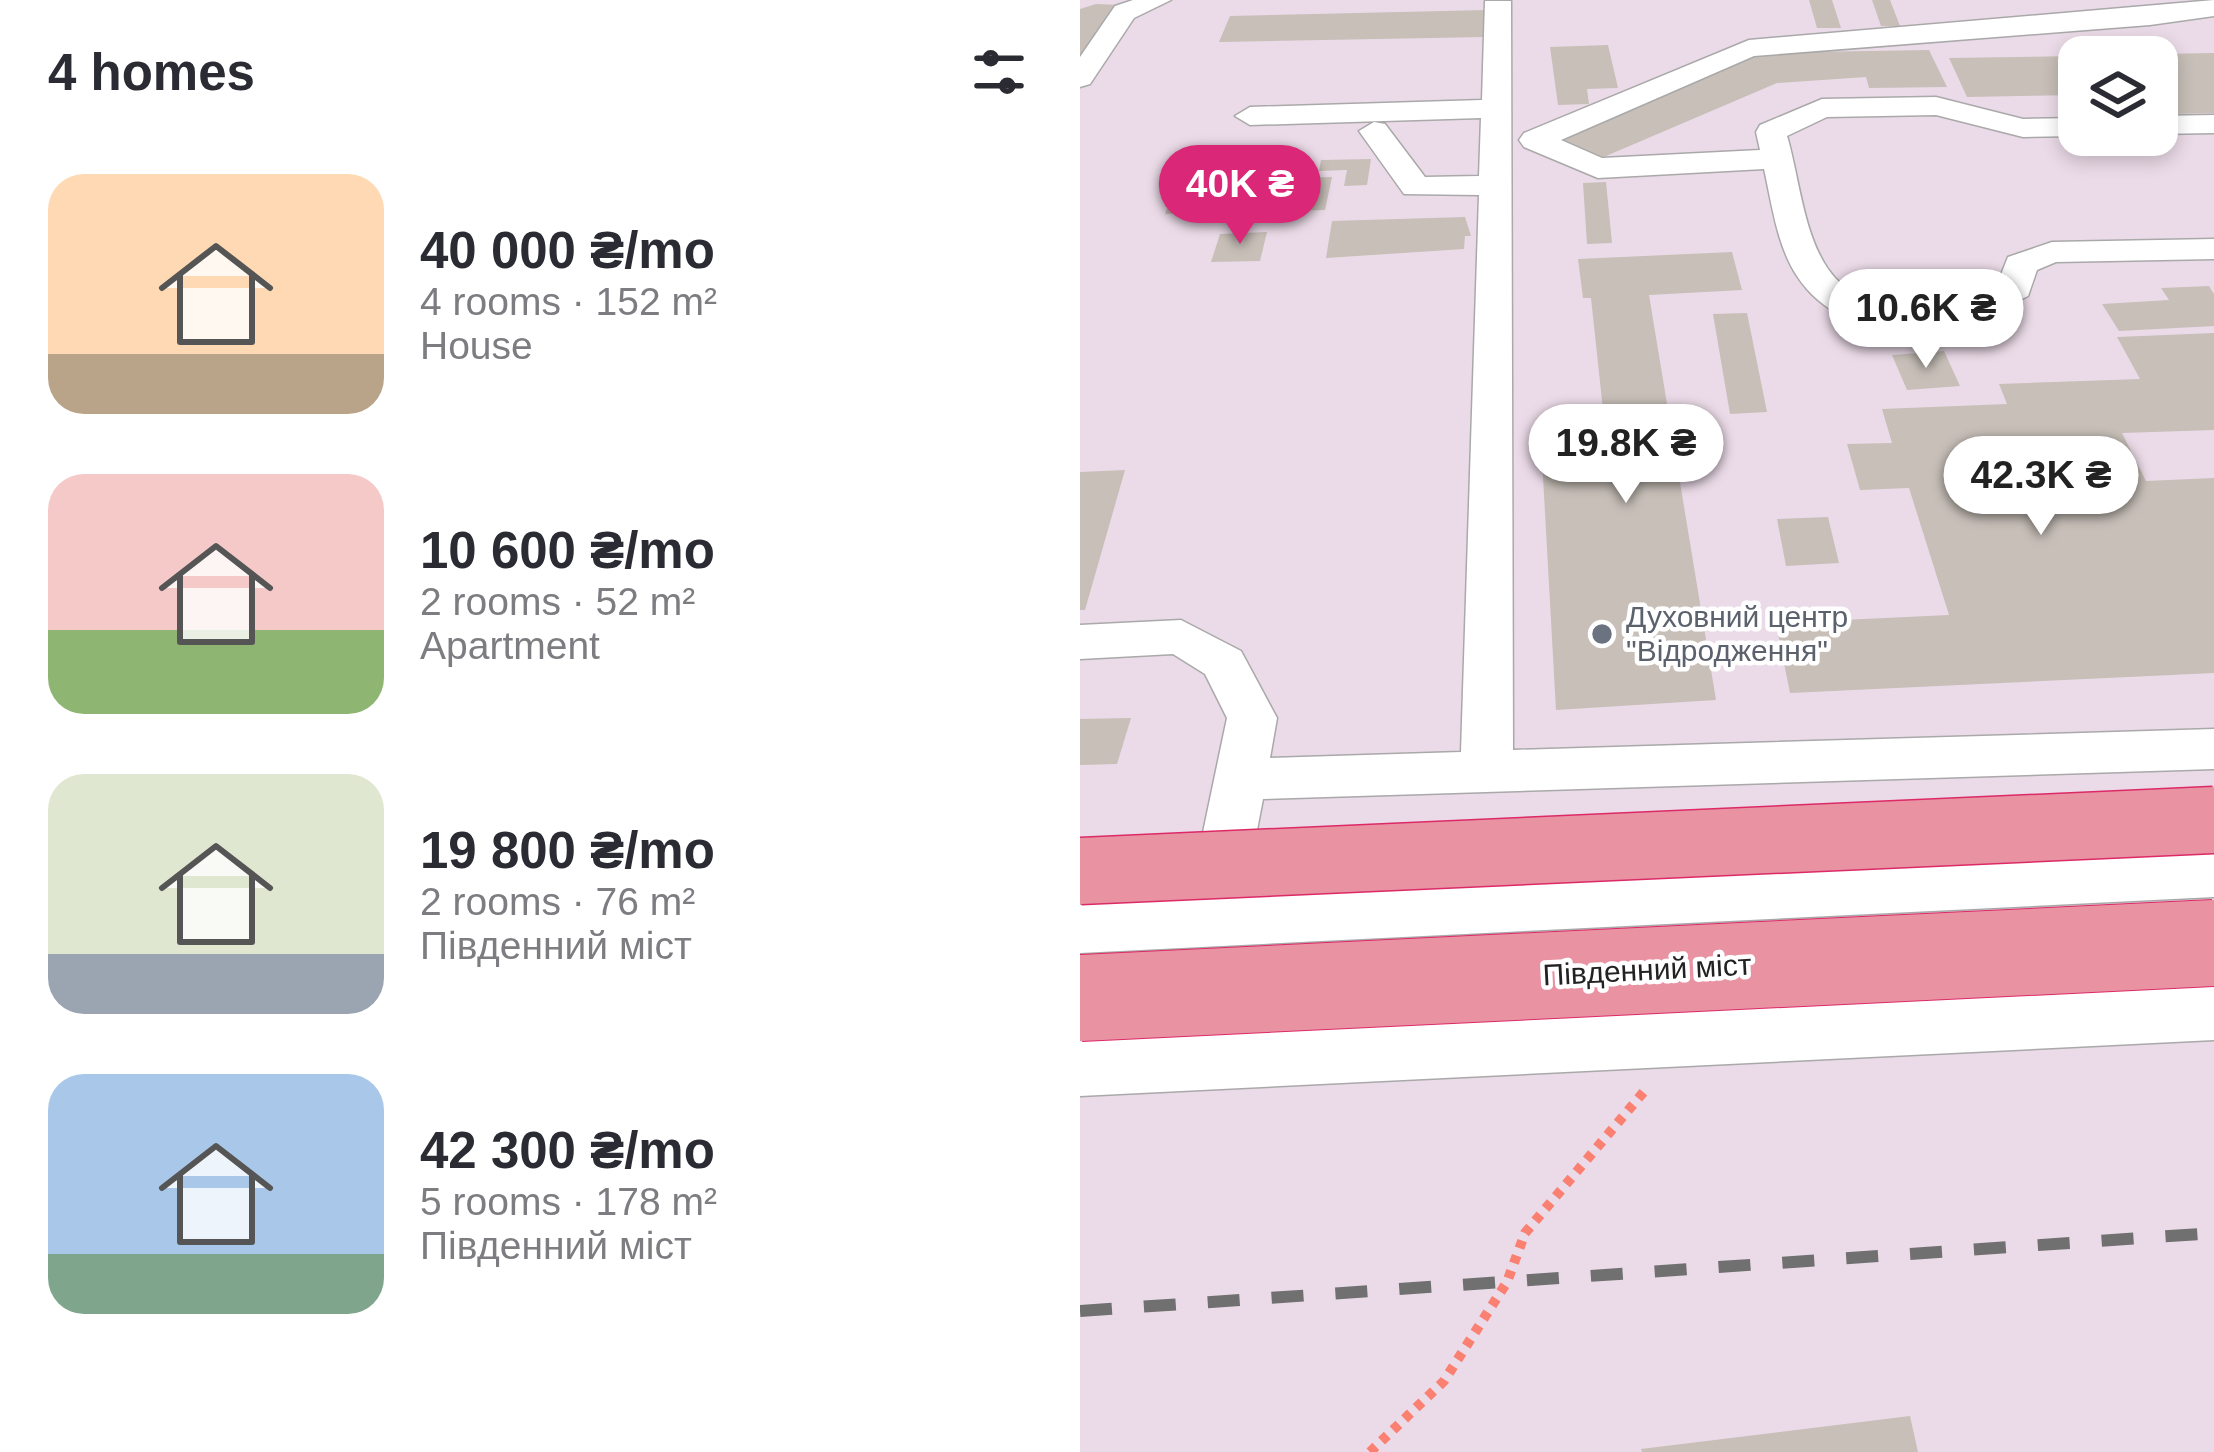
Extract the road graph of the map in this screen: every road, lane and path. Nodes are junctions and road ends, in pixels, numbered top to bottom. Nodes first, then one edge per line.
1 (1498, 1) edge
2 (1135, 2) edge
3 (2214, 8) edge
4 (1080, 78) edge
5 (1497, 109) junction
6 (1250, 116) dead end
7 (2214, 124) edge
8 (2178, 125) edge
9 (2058, 127) edge
10 (1374, 131) dead end
11 (1779, 159) junction
12 (1496, 185) junction
13 (2214, 249) edge
14 (1080, 642) edge
15 (2214, 748) edge
16 (1487, 771) junction
17 (1401, 774) junction
18 (1239, 779) junction
19 (2214, 820) edge
20 (1080, 871) edge
21 (2214, 874) edge
22 (1438, 911) junction
23 (1211, 923) junction
24 (1080, 929) edge
25 (2214, 943) edge
26 (1080, 998) edge
27 (2214, 1013) edge
28 (1080, 1067) edge
29 (1652, 1082) dead end
30 (1370, 1452) edge

1 - 5 street
2 - 4 street
3 - 11 street
5 - 6 street
5 - 12 street
7 - 8 street
9 - 11 street
10 - 12 street
11 - 13 street
12 - 16 street
14 - 18 street
15 - 16 street
16 - 17 street
17 - 18 street
17 - 22 street
18 - 23 street
19 - 20 highway, bridge
21 - 22 street
22 - 23 street
23 - 24 street
25 - 26 highway, Південний міст, bridge
27 - 28 street
29 - 30 path

